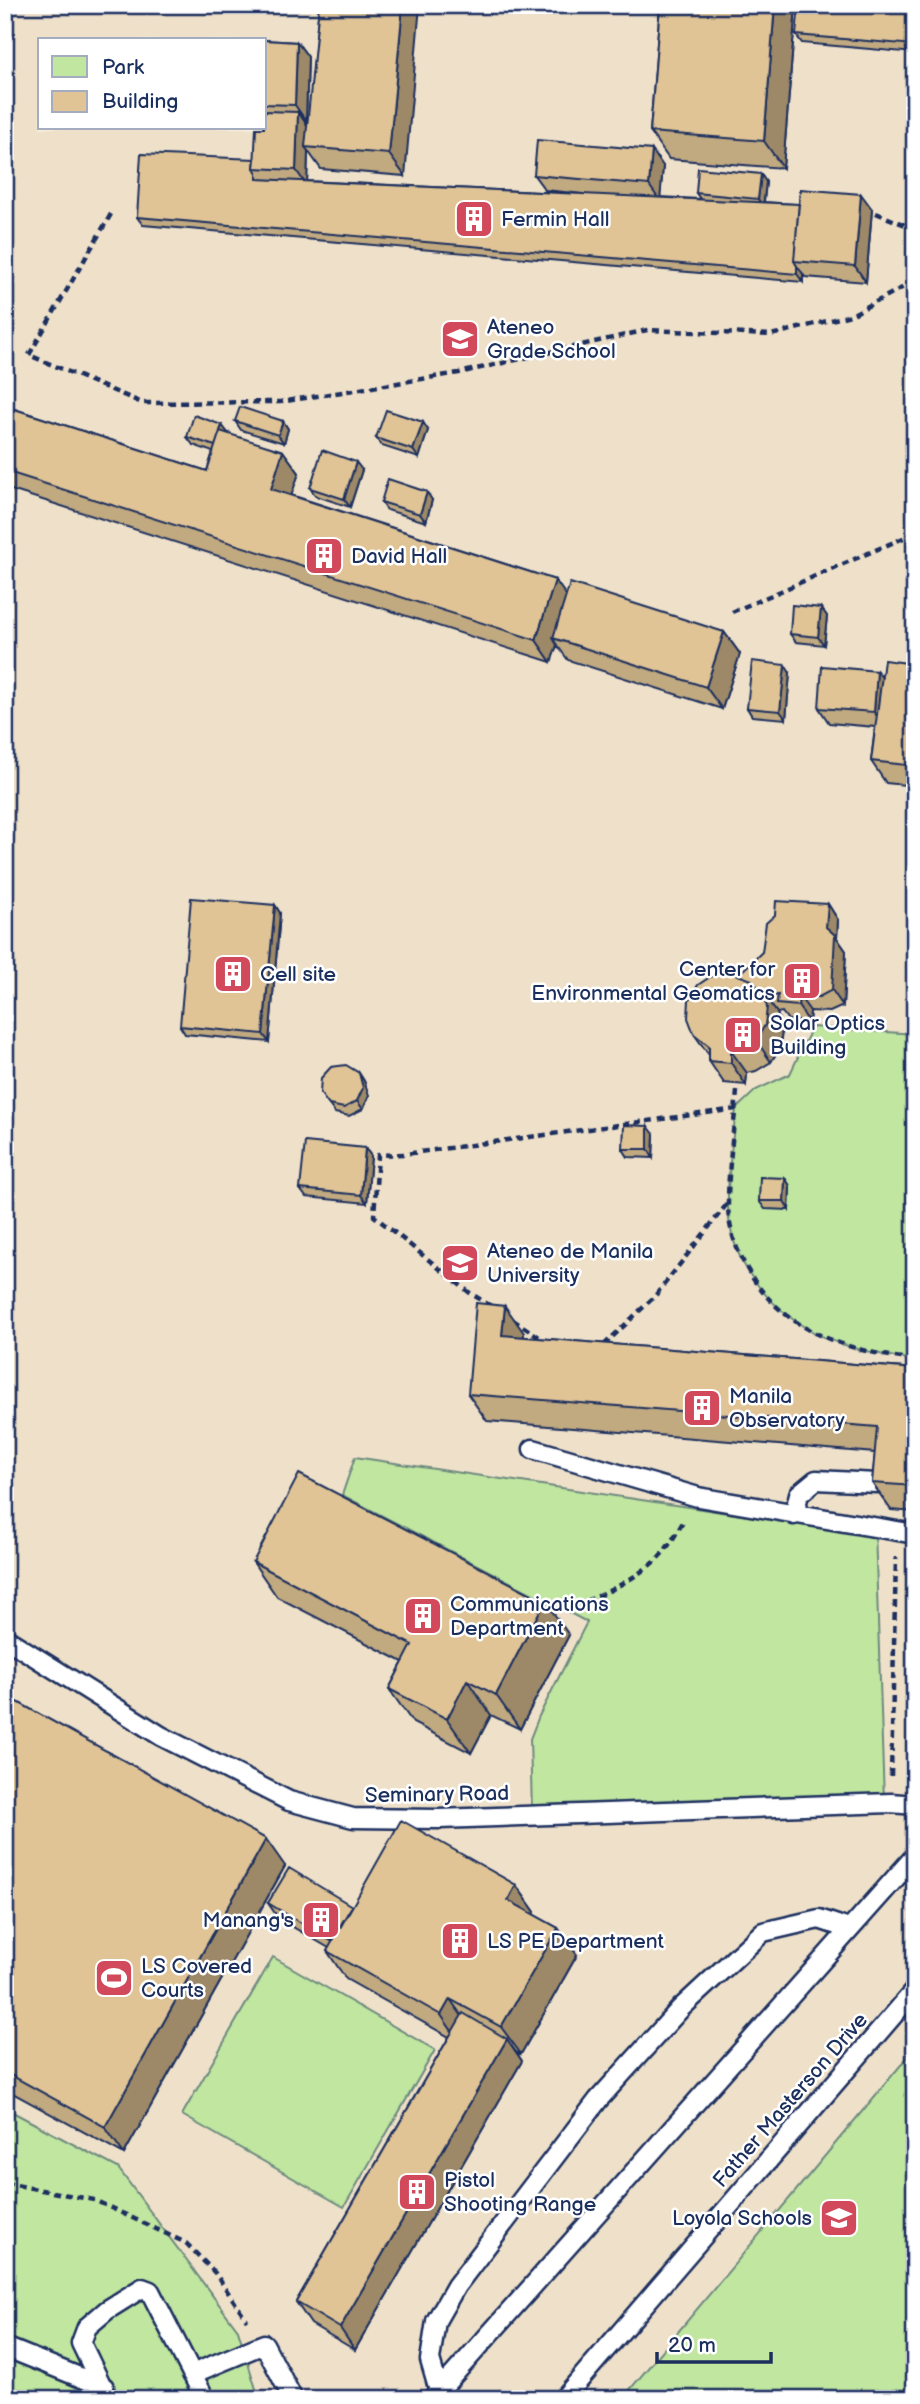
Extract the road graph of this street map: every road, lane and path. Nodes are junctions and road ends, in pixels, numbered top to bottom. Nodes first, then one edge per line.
1 (877, 213) dead end
2 (111, 214) dead end
3 (915, 229) edge
4 (915, 281) edge
5 (915, 533) edge
6 (732, 612) dead end
7 (737, 1091) dead end
8 (736, 1109) junction
9 (727, 1204) junction
10 (492, 1307) edge
11 (503, 1314) edge
12 (547, 1342) edge
13 (596, 1351) edge
14 (915, 1360) edge
15 (533, 1449) dead end
16 (877, 1483) edge
17 (698, 1497) junction
18 (794, 1515) junction
19 (906, 1533) edge
20 (563, 1607) dead end
21 (5, 1638) edge
22 (891, 1803) junction
23 (915, 1805) edge
24 (915, 1856) edge
25 (849, 1929) junction
26 (915, 1990) edge
27 (5, 2183) edge
28 (264, 2344) junction
29 (5, 2347) edge
30 (192, 2374) junction
31 (106, 2393) edge
32 (435, 2395) edge
33 (205, 2399) edge
34 (293, 2399) edge
35 (563, 2399) edge

1 - 3 path
2 - 4 path
5 - 6 path
7 - 8 path
8 - 9 path
8 - 10 path
9 - 13 path
9 - 14 path
11 - 12 path
15 - 17 lane
16 - 18 lane
17 - 18 lane
17 - 20 path
18 - 19 lane
19 - 22 path
21 - 22 lane, Seminary Road
22 - 23 lane, Seminary Road
24 - 25 lane
25 - 32 lane
25 - 32 lane
26 - 35 lane, Father Masterson Drive
27 - 28 path
28 - 30 lane
28 - 34 lane
29 - 31 lane
30 - 31 lane
30 - 33 lane

